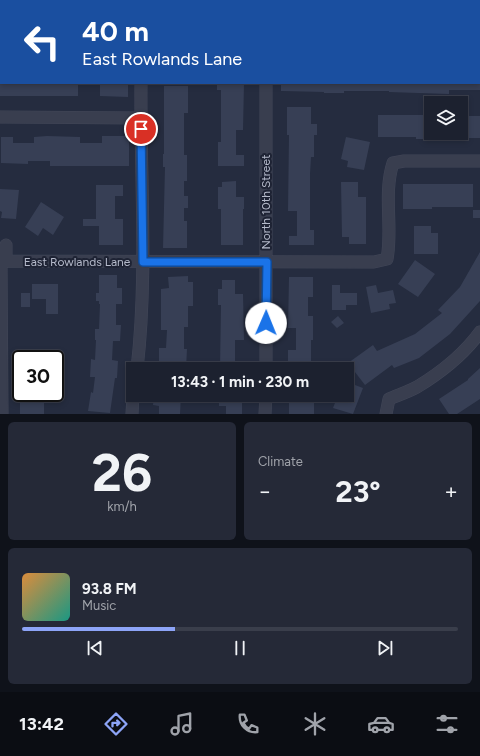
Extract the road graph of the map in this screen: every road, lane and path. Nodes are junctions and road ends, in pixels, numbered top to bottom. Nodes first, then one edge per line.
1 (141, 84) edge
2 (266, 84) edge
3 (0, 117) edge
4 (141, 118) junction
5 (480, 161) edge
6 (6, 245) dead end
7 (3, 261) edge
8 (143, 262) junction
9 (267, 262) junction
10 (480, 332) edge
11 (137, 362) edge
12 (266, 362) edge
13 (133, 402) edge
14 (266, 402) edge
15 (2, 414) edge
16 (132, 414) edge
17 (266, 414) edge
18 (386, 414) edge

1 - 4 street
2 - 9 street, North 10th Street
3 - 4 street
4 - 8 street
5 - 9 street, East Rowlands Lane
6 - 7 street, East Rowlands Lane
7 - 8 street, East Rowlands Lane
7 - 15 street
8 - 9 street, East Rowlands Lane
8 - 11 street
9 - 12 street, North 10th Street
10 - 18 street
13 - 16 street
14 - 17 street

